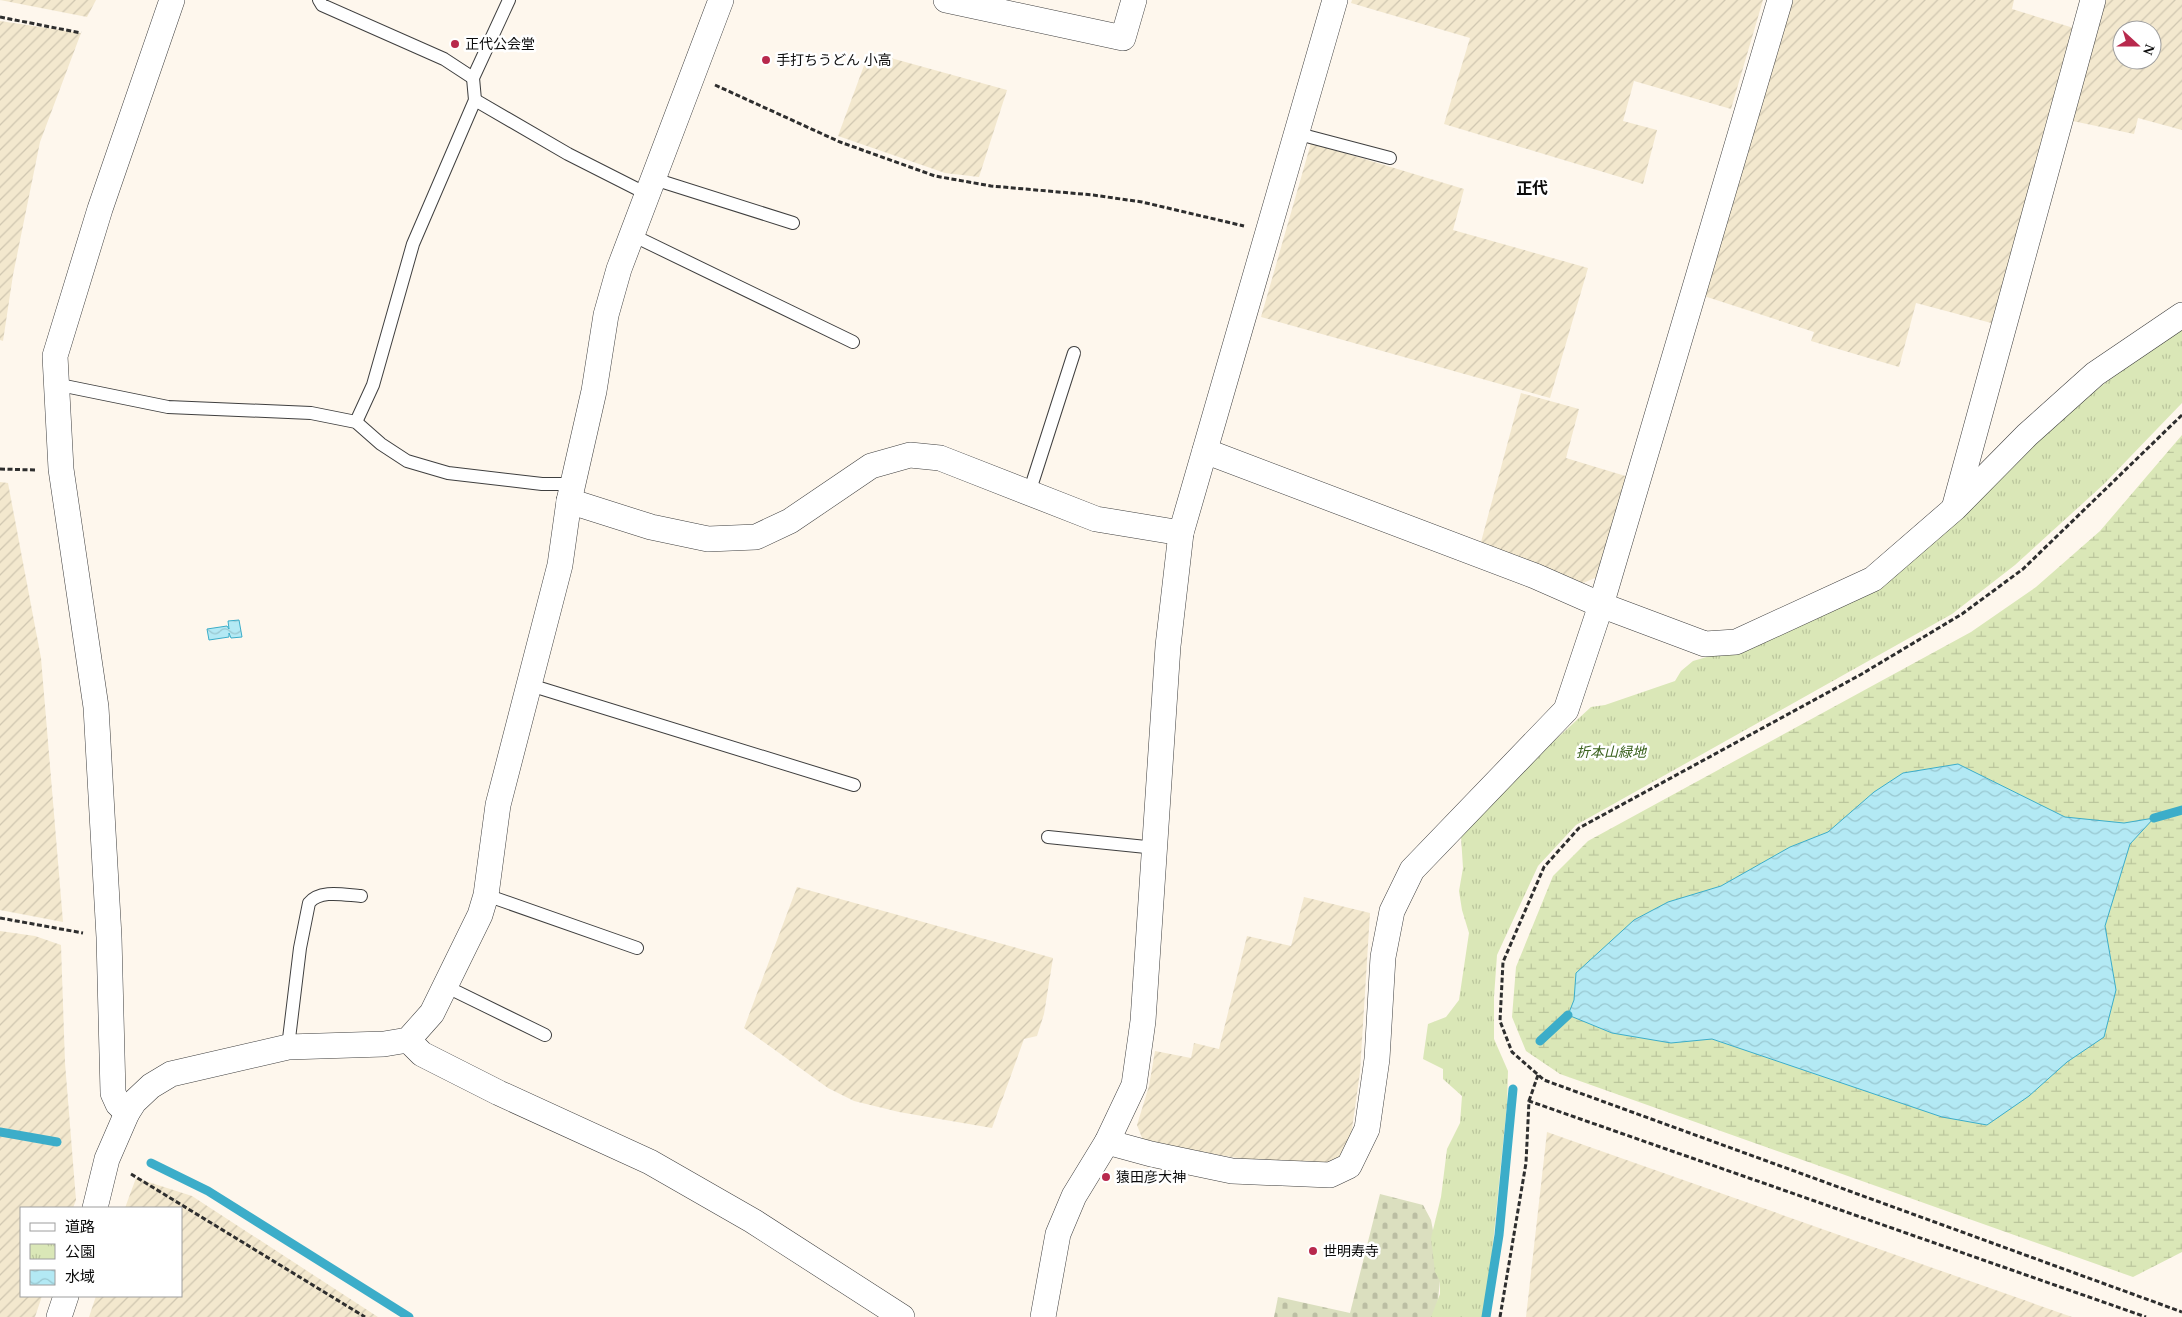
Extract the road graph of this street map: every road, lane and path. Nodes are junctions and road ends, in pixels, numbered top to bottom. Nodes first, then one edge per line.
1 (172, 0) edge
2 (319, 0) edge
3 (508, 0) edge
4 (721, 0) edge
5 (946, 0) edge
6 (1134, 0) edge
7 (1335, 0) edge
8 (1780, 0) edge
9 (2093, 0) edge
10 (0, 17) edge
11 (81, 33) dead end
12 (694, 75) junction
13 (473, 78) junction
14 (475, 100) junction
15 (1295, 133) junction
16 (1390, 158) dead end
17 (650, 186) junction
18 (793, 223) dead end
19 (1266, 232) junction
20 (632, 235) junction
21 (2182, 315) edge
22 (853, 342) dead end
23 (1074, 353) dead end
24 (55, 384) junction
25 (2182, 415) edge
26 (356, 422) junction
27 (1205, 451) junction
28 (0, 469) edge
29 (61, 469) junction
30 (571, 493) junction
31 (1029, 493) junction
32 (1955, 508) junction
33 (1182, 533) junction
34 (1601, 605) junction
35 (530, 685) junction
36 (854, 785) dead end
37 (1048, 837) dead end
38 (1156, 848) junction
39 (486, 895) junction
40 (361, 896) dead end
41 (0, 918) edge
42 (109, 937) junction
43 (637, 948) dead end
44 (446, 986) junction
45 (545, 1035) dead end
46 (408, 1040) junction
47 (288, 1047) junction
48 (1538, 1075) junction
49 (1529, 1101) junction
50 (127, 1113) junction
51 (1106, 1142) junction
52 (107, 1159) junction
53 (95, 1207) edge
54 (66, 1297) edge
55 (2182, 1312) edge
56 (59, 1317) edge
57 (365, 1317) edge
58 (902, 1317) edge
59 (1043, 1317) edge
60 (1500, 1317) edge
61 (2146, 1317) edge

1 - 24 street
2 - 13 lane
3 - 13 lane
4 - 12 street
5 - 6 street
7 - 15 street
8 - 34 street
9 - 32 street
10 - 11 path
12 - 17 street
12 - 19 path
13 - 14 lane
14 - 17 lane
14 - 26 lane
15 - 16 lane
15 - 19 street
17 - 18 lane
17 - 20 street
19 - 27 street
20 - 22 lane
20 - 30 street
21 - 32 street
23 - 31 lane
24 - 26 lane
24 - 29 street
25 - 48 path
26 - 30 lane
27 - 33 street
27 - 34 street
28 - 29 path
29 - 42 street
30 - 31 street
30 - 35 street
31 - 33 street
32 - 34 street
33 - 38 street
34 - 51 street
35 - 36 lane
35 - 39 street
37 - 38 lane
38 - 51 street
39 - 43 lane
39 - 44 street
40 - 47 lane
41 - 42 path
42 - 50 street
44 - 45 lane
44 - 46 street
46 - 47 street
46 - 58 street
47 - 50 street
48 - 49 path
48 - 55 path
49 - 60 path
49 - 61 path
50 - 52 street
51 - 59 street
52 - 53 street
52 - 57 path
54 - 56 street

